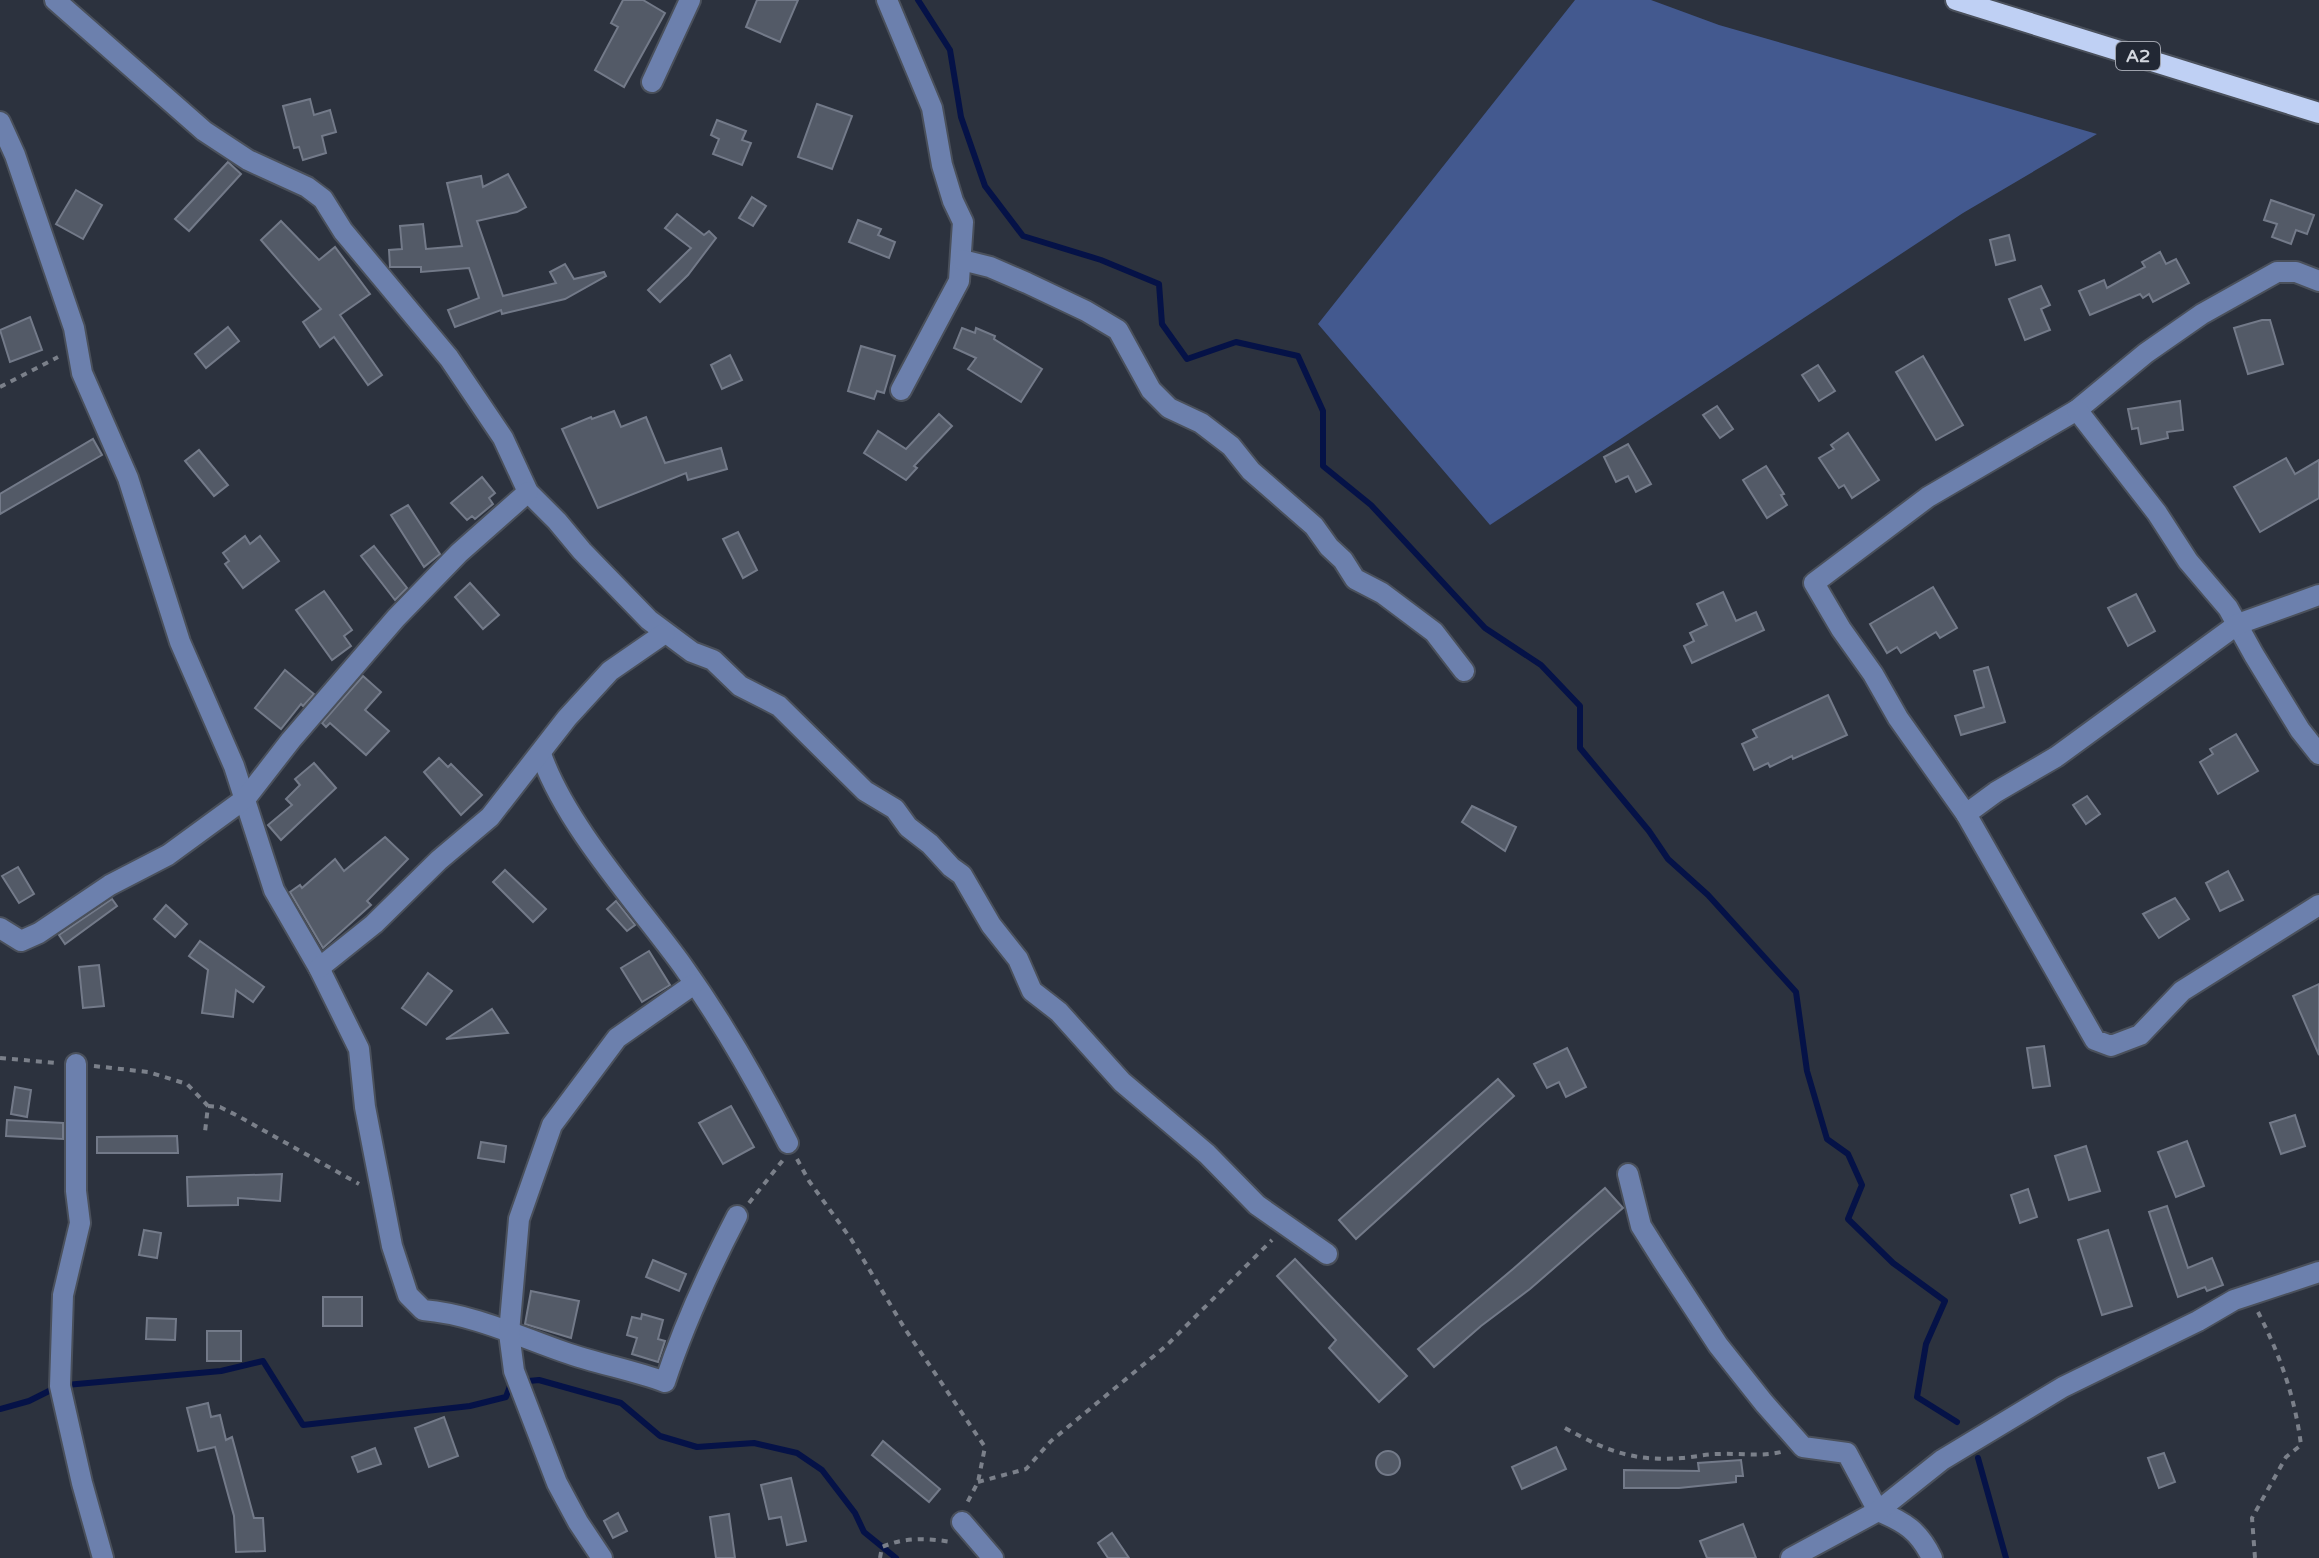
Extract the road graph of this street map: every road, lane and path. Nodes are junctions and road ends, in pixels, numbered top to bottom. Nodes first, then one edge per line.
1 (55, 0) edge
2 (690, 0) edge
3 (887, 0) edge
4 (1956, 0) edge
5 (652, 82) dead end
6 (2319, 113) edge
7 (0, 122) edge
8 (962, 260) junction
9 (2319, 281) edge
10 (77, 347) junction
11 (0, 387) edge
12 (901, 390) dead end
13 (2077, 410) junction
14 (528, 492) junction
15 (2319, 595) edge
16 (2238, 624) junction
17 (665, 633) junction
18 (1464, 671) dead end
19 (541, 754) junction
20 (2319, 754) edge
21 (246, 798) junction
22 (1966, 814) junction
23 (2319, 905) edge
24 (0, 928) edge
25 (319, 968) junction
26 (694, 984) junction
27 (0, 1058) edge
28 (76, 1064) junction
29 (208, 1106) junction
30 (205, 1132) dead end
31 (788, 1143) junction
32 (1628, 1174) dead end
33 (380, 1191) junction
34 (737, 1216) joint
35 (1286, 1225) junction
36 (1327, 1254) dead end
37 (2319, 1272) edge
38 (2249, 1294) junction
39 (509, 1333) junction
40 (1565, 1428) dead end
41 (1803, 1447) junction
42 (978, 1482) junction
43 (1878, 1511) junction
44 (962, 1522) joint
45 (988, 1551) edge
46 (1799, 1556) edge
47 (103, 1558) edge
48 (602, 1558) edge
49 (880, 1558) edge
50 (1932, 1558) edge
51 (2255, 1558) edge

1 - 14 street
2 - 5 street
3 - 8 street
4 - 6 main road, A2
7 - 10 street
8 - 12 street
8 - 18 street
9 - 13 street
10 - 11 path
10 - 21 street
13 - 16 street
13 - 22 street
14 - 17 street
14 - 21 street
15 - 16 street
16 - 20 street
16 - 22 street
17 - 19 street
17 - 35 street
19 - 25 street
19 - 26 street
21 - 24 street
21 - 25 street
22 - 23 street
25 - 33 street
26 - 31 street
26 - 39 street
27 - 28 path
28 - 29 path
28 - 47 street
29 - 30 path
29 - 33 path
31 - 34 path
31 - 42 path
32 - 41 street
33 - 39 street
34 - 39 street
35 - 36 street
35 - 42 path
37 - 38 street
38 - 43 street
38 - 51 path
39 - 48 street
40 - 41 path
41 - 43 street
42 - 44 path
43 - 46 street
43 - 50 street
44 - 45 street
45 - 49 path

